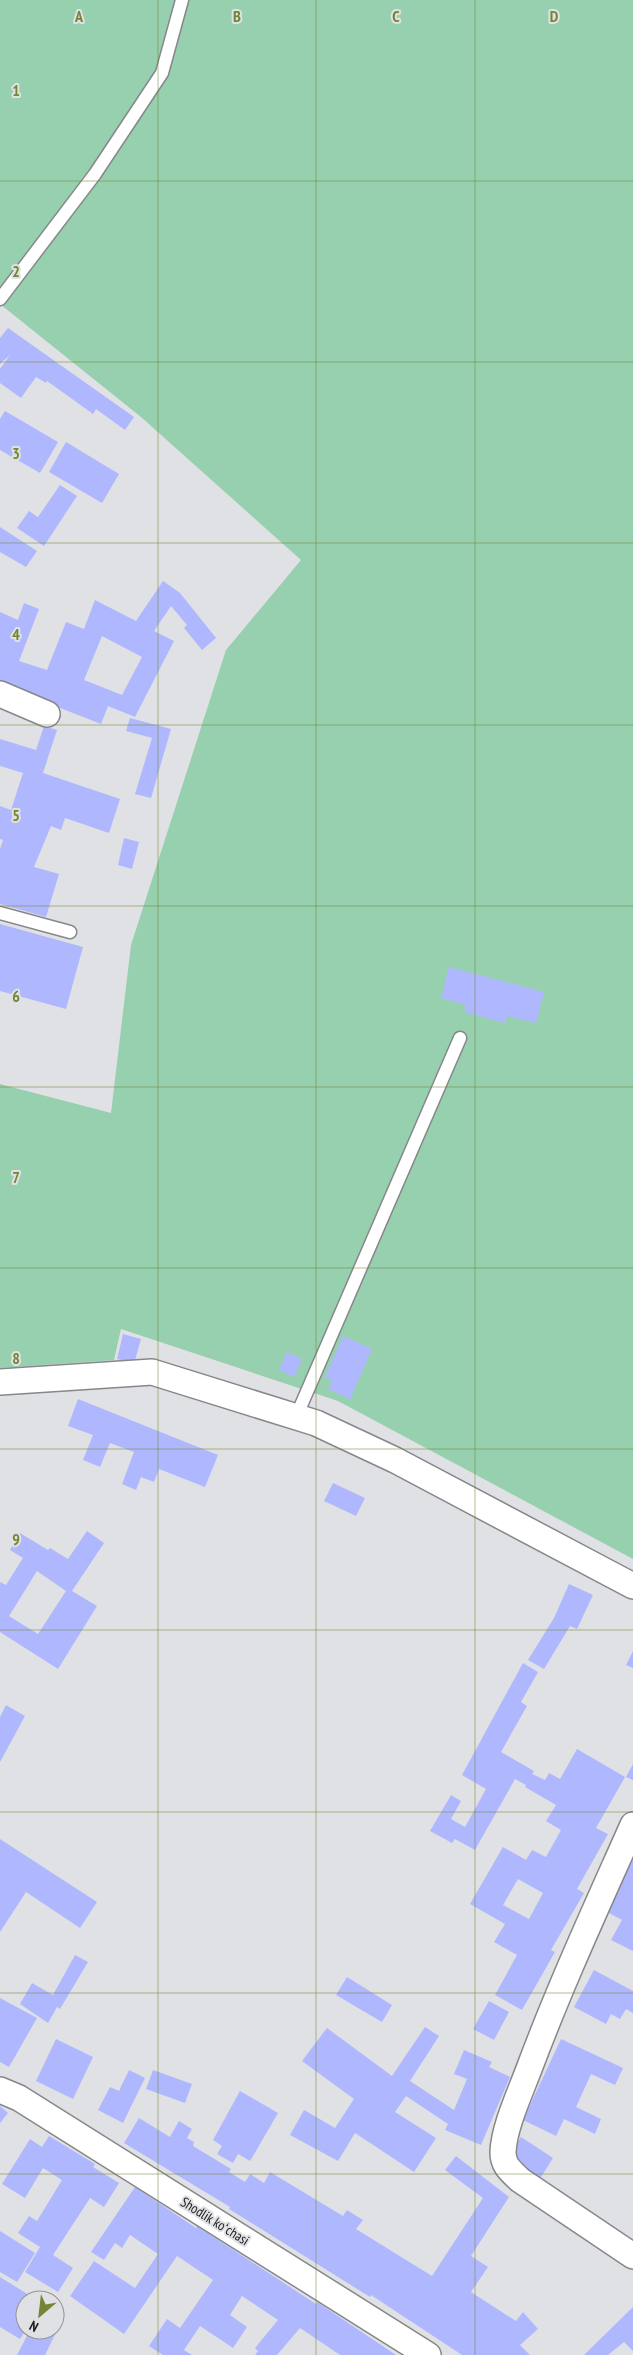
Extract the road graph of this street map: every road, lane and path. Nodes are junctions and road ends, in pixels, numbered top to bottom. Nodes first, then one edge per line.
1 (182, 0) edge
2 (0, 299) edge
3 (0, 694) edge
4 (47, 714) dead end
5 (0, 913) edge
6 (70, 932) dead end
7 (460, 1038) dead end
8 (0, 1382) edge
9 (296, 1417) junction
10 (633, 1586) edge
11 (633, 1825) edge
12 (0, 2090) edge
13 (633, 2256) edge
14 (428, 2355) edge

1 - 2 lane
3 - 4 street
5 - 6 lane
7 - 9 lane
8 - 9 street
9 - 10 street
11 - 13 street
12 - 14 street, Shodlik koʻchasi

